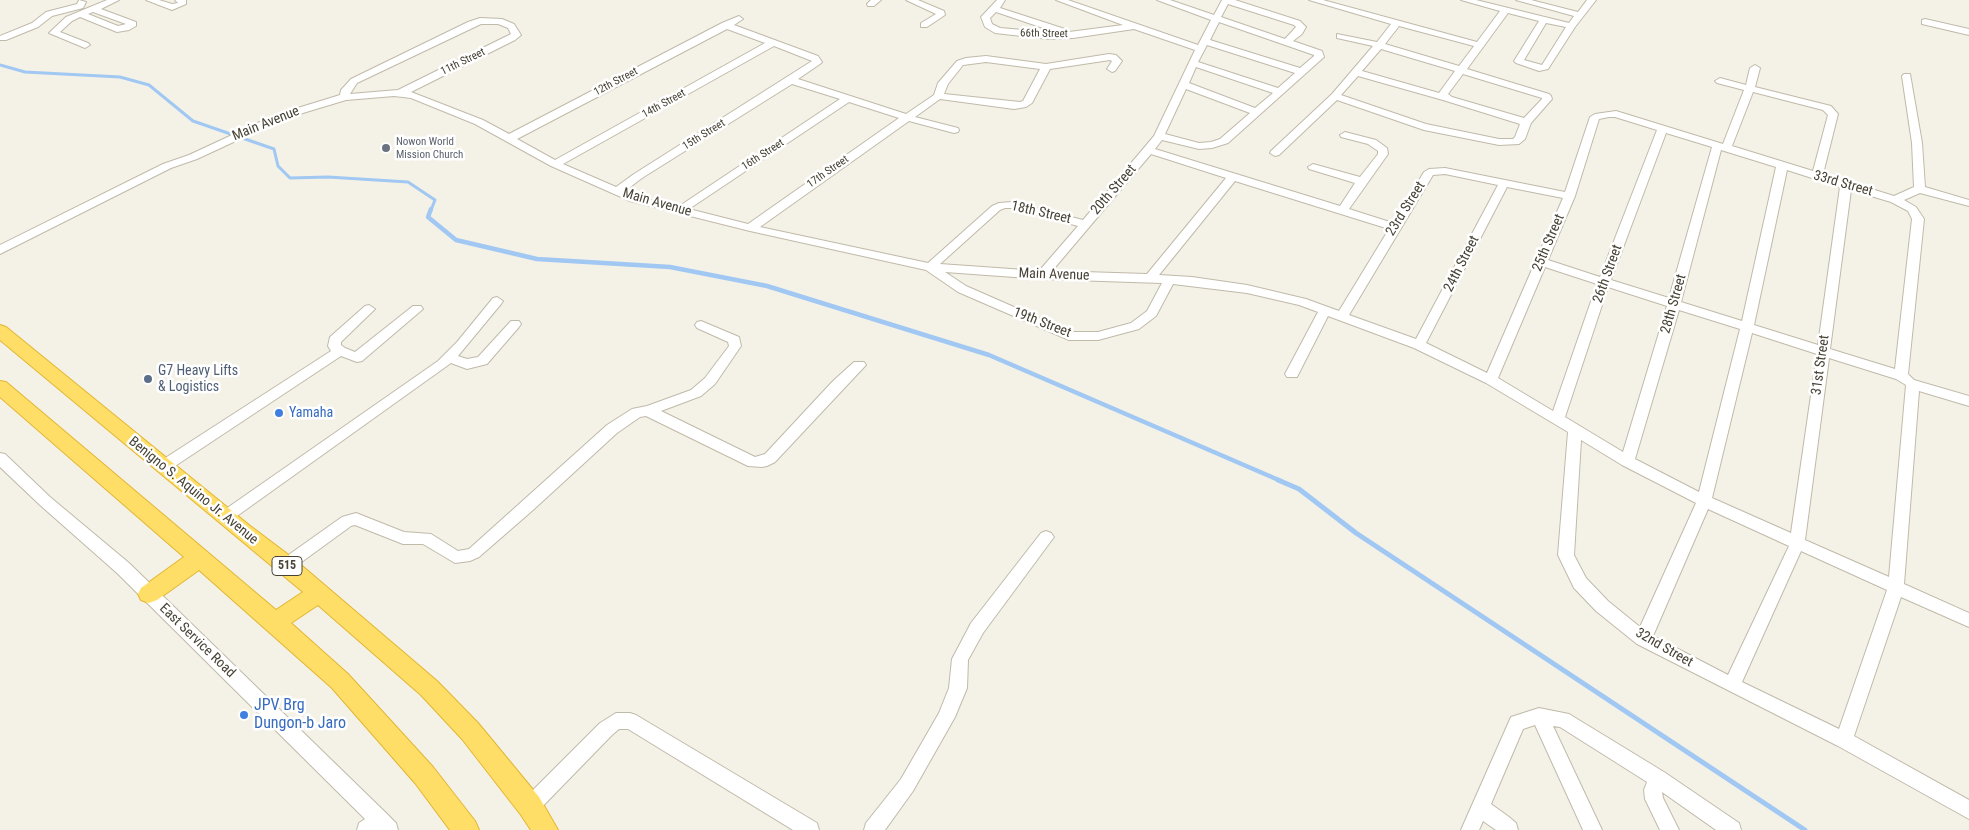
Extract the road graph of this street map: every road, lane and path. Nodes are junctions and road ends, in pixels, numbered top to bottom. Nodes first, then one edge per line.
1 (115, 0) edge
2 (150, 0) edge
3 (179, 0) edge
4 (910, 0) edge
5 (1001, 0) edge
6 (1060, 0) edge
7 (1161, 0) edge
8 (1226, 0) edge
9 (1313, 0) edge
10 (1465, 0) edge
11 (1520, 0) edge
12 (1592, 0) edge
13 (1556, 4) edge
14 (84, 7) edge
15 (995, 9) junction
16 (1506, 11) junction
17 (1581, 15) junction
18 (1217, 18) junction
19 (738, 19) dead end
20 (1543, 20) junction
21 (1926, 22) dead end
22 (1397, 23) junction
23 (725, 25) junction
24 (924, 25) dead end
25 (1135, 26) junction
26 (1570, 26) junction
27 (1969, 32) edge
28 (1073, 35) junction
29 (1340, 36) dead end
30 (3, 38) dead end
31 (772, 43) junction
32 (1286, 43) junction
33 (85, 45) dead end
34 (1202, 45) junction
35 (1379, 45) junction
36 (1479, 45) junction
37 (1193, 63) junction
38 (1046, 67) junction
39 (1756, 68) dead end
40 (1112, 69) dead end
41 (1462, 70) junction
42 (1302, 72) junction
43 (1356, 72) junction
44 (1906, 76) dead end
45 (791, 80) junction
46 (1720, 81) dead end
47 (1183, 84) junction
48 (1750, 88) junction
49 (1278, 91) junction
50 (400, 94) junction
51 (938, 96) junction
52 (1334, 96) junction
53 (1444, 97) junction
54 (345, 98) junction
55 (847, 99) junction
56 (1257, 112) junction
57 (1609, 114) joint
58 (908, 118) junction
59 (1526, 122) junction
60 (1662, 129) junction
61 (954, 130) dead end
62 (1345, 135) dead end
63 (1159, 136) junction
64 (508, 139) junction
65 (1722, 148) junction
66 (1149, 150) junction
67 (1276, 153) dead end
68 (193, 157) junction
69 (555, 164) junction
70 (1782, 166) junction
71 (1313, 167) dead end
72 (1233, 176) junction
73 (1817, 177) junction
74 (1362, 181) junction
75 (1504, 182) junction
76 (1846, 186) junction
77 (1919, 189) junction
78 (617, 192) junction
79 (1568, 196) junction
80 (1895, 200) junction
81 (1969, 203) edge
82 (679, 211) junction
83 (1342, 211) junction
84 (1085, 224) junction
85 (1394, 227) junction
86 (750, 228) junction
87 (0, 250) edge
88 (0, 258) edge
89 (1541, 262) junction
90 (930, 267) junction
91 (1042, 275) junction
92 (1150, 278) junction
93 (1170, 280) junction
94 (1604, 282) junction
95 (497, 301) dead end
96 (1674, 304) junction
97 (369, 309) dead end
98 (417, 310) dead end
99 (1325, 310) junction
100 (1342, 316) junction
101 (515, 324) dead end
102 (701, 325) dead end
103 (1747, 327) junction
104 (1, 333) edge
105 (1419, 345) junction
106 (340, 351) junction
107 (1823, 351) junction
108 (449, 358) junction
109 (859, 365) dead end
110 (1292, 374) dead end
111 (1491, 380) junction
112 (1907, 380) junction
113 (4, 397) edge
114 (1969, 401) edge
115 (648, 411) junction
116 (1557, 420) junction
117 (1575, 431) junction
118 (0, 458) edge
119 (1627, 461) junction
120 (164, 466) junction
121 (1704, 501) junction
122 (225, 517) junction
123 (1046, 536) dead end
124 (1796, 544) junction
125 (199, 558) junction
126 (286, 564) junction
127 (1896, 587) junction
128 (319, 593) junction
129 (149, 594) junction
130 (1969, 620) edge
131 (275, 622) junction
132 (1643, 639) junction
133 (1732, 685) junction
134 (1539, 716) junction
135 (1844, 740) junction
136 (1658, 778) junction
137 (530, 806) junction
138 (1479, 807) junction
139 (1969, 810) edge
140 (378, 826) edge
141 (466, 830) edge
142 (545, 830) edge
143 (810, 830) edge
144 (873, 830) edge
145 (1470, 830) edge
146 (1509, 830) edge
147 (1592, 830) edge
148 (1670, 830) edge
149 (1732, 830) edge

1 - 14 street
2 - 3 street
4 - 24 street
5 - 15 street
6 - 25 street
7 - 18 street
8 - 18 street, 20th Street
8 - 32 street
9 - 22 street
10 - 16 street
11 - 13 street
12 - 17 street
13 - 17 street
14 - 30 street
14 - 33 street
15 - 28 street, 66th Street
15 - 28 street, 66th Street
16 - 20 street
16 - 36 street
17 - 26 street
18 - 32 street
18 - 34 street, 20th Street
19 - 23 street, 12th Street
20 - 26 street
20 - 26 street
21 - 27 street
22 - 35 street
22 - 36 street
23 - 31 street
23 - 64 street, 12th Street
25 - 28 street
25 - 34 street
29 - 35 street
31 - 45 street, 15th Street
31 - 69 street, 14th Street
32 - 42 street
34 - 37 street, 20th Street
34 - 42 street
35 - 41 street
35 - 43 street
36 - 41 street
37 - 47 street, 20th Street
37 - 49 street
38 - 40 street
38 - 51 street
38 - 51 street
39 - 48 street, 28th Street
41 - 53 street
41 - 59 street
42 - 49 street
43 - 52 street
43 - 53 street
44 - 77 street
45 - 55 street
45 - 78 street, 15th Street
46 - 48 street
47 - 56 street
47 - 63 street, 20th Street
48 - 65 street, 28th Street
48 - 73 street
49 - 56 street
50 - 54 street, Main Avenue
50 - 54 street, 11th Street
50 - 64 street, Main Avenue
51 - 58 street, 17th Street
52 - 59 street
52 - 67 street
53 - 59 street
54 - 68 street, Main Avenue
55 - 58 street
55 - 82 street, 16th Street
56 - 63 street
57 - 60 street, 33rd Street
57 - 79 street, 25th Street
58 - 61 street
58 - 86 street, 17th Street
60 - 65 street, 33rd Street
60 - 94 street, 26th Street
62 - 74 street
63 - 66 street, 20th Street
64 - 69 street, Main Avenue
65 - 70 street, 33rd Street
65 - 96 street, 28th Street
66 - 72 street
66 - 84 street, 20th Street
68 - 87 street, Main Avenue
68 - 88 street, Main Avenue
69 - 78 street, Main Avenue
70 - 73 street, 33rd Street
70 - 103 street
71 - 74 street
72 - 83 street
72 - 92 street
73 - 76 street, 33rd Street
74 - 83 street
75 - 79 street, 23rd Street
75 - 85 street, 23rd Street
75 - 105 street, 24th Street
76 - 80 street, 33rd Street
76 - 107 street, 31st Street
77 - 80 street
77 - 81 street
78 - 82 street, Main Avenue
79 - 89 street, 25th Street
80 - 112 street, 33rd Street
82 - 86 street, Main Avenue
83 - 85 street
84 - 90 street, 18th Street
84 - 91 street, 20th Street
85 - 100 street, 23rd Street
86 - 90 street, Main Avenue
89 - 94 street
89 - 111 street, 25th Street
90 - 91 street, Main Avenue
90 - 93 street, 19th Street
91 - 92 street, Main Avenue
92 - 93 street, Main Avenue
93 - 99 street, Main Avenue
94 - 96 street
94 - 116 street, 26th Street
95 - 108 street
96 - 103 street
96 - 119 street, 28th Street
97 - 106 street
98 - 106 street
99 - 100 street, Main Avenue
99 - 110 street
100 - 105 street, Main Avenue
101 - 108 street
102 - 115 street
103 - 107 street
103 - 121 street
104 - 120 highway, Benigno S. Aquino Jr. Avenue / 515
105 - 111 street, Main Avenue
106 - 120 street
107 - 112 street
107 - 124 street, 31st Street
108 - 122 street
109 - 115 street
111 - 116 street, Main Avenue
112 - 114 street
112 - 127 street, 33rd Street
113 - 125 highway
115 - 126 street
116 - 117 street, Main Avenue
117 - 119 street, Main Avenue
117 - 132 street, 32nd Street
118 - 129 street, East Service Road
119 - 121 street, Main Avenue
120 - 122 highway, Benigno S. Aquino Jr. Avenue / 515
121 - 124 street, Main Avenue
121 - 132 street
122 - 126 highway, Benigno S. Aquino Jr. Avenue / 515
123 - 144 street
124 - 127 street, Main Avenue
124 - 133 street
125 - 129 highway
125 - 131 highway
126 - 128 highway, Benigno S. Aquino Jr. Avenue / 515
127 - 130 street, Main Avenue
127 - 135 street, 33rd Street
128 - 131 highway
128 - 137 highway, Benigno S. Aquino Jr. Avenue / 515
129 - 140 street, East Service Road
131 - 141 highway
132 - 133 street, 32nd Street
133 - 135 street, 32nd Street
134 - 136 street
134 - 138 street
134 - 147 street
135 - 139 street, 32nd Street
136 - 148 street
136 - 149 street
137 - 142 highway, Benigno S. Aquino Jr. Avenue / 515
137 - 143 street
138 - 145 street
138 - 146 street

